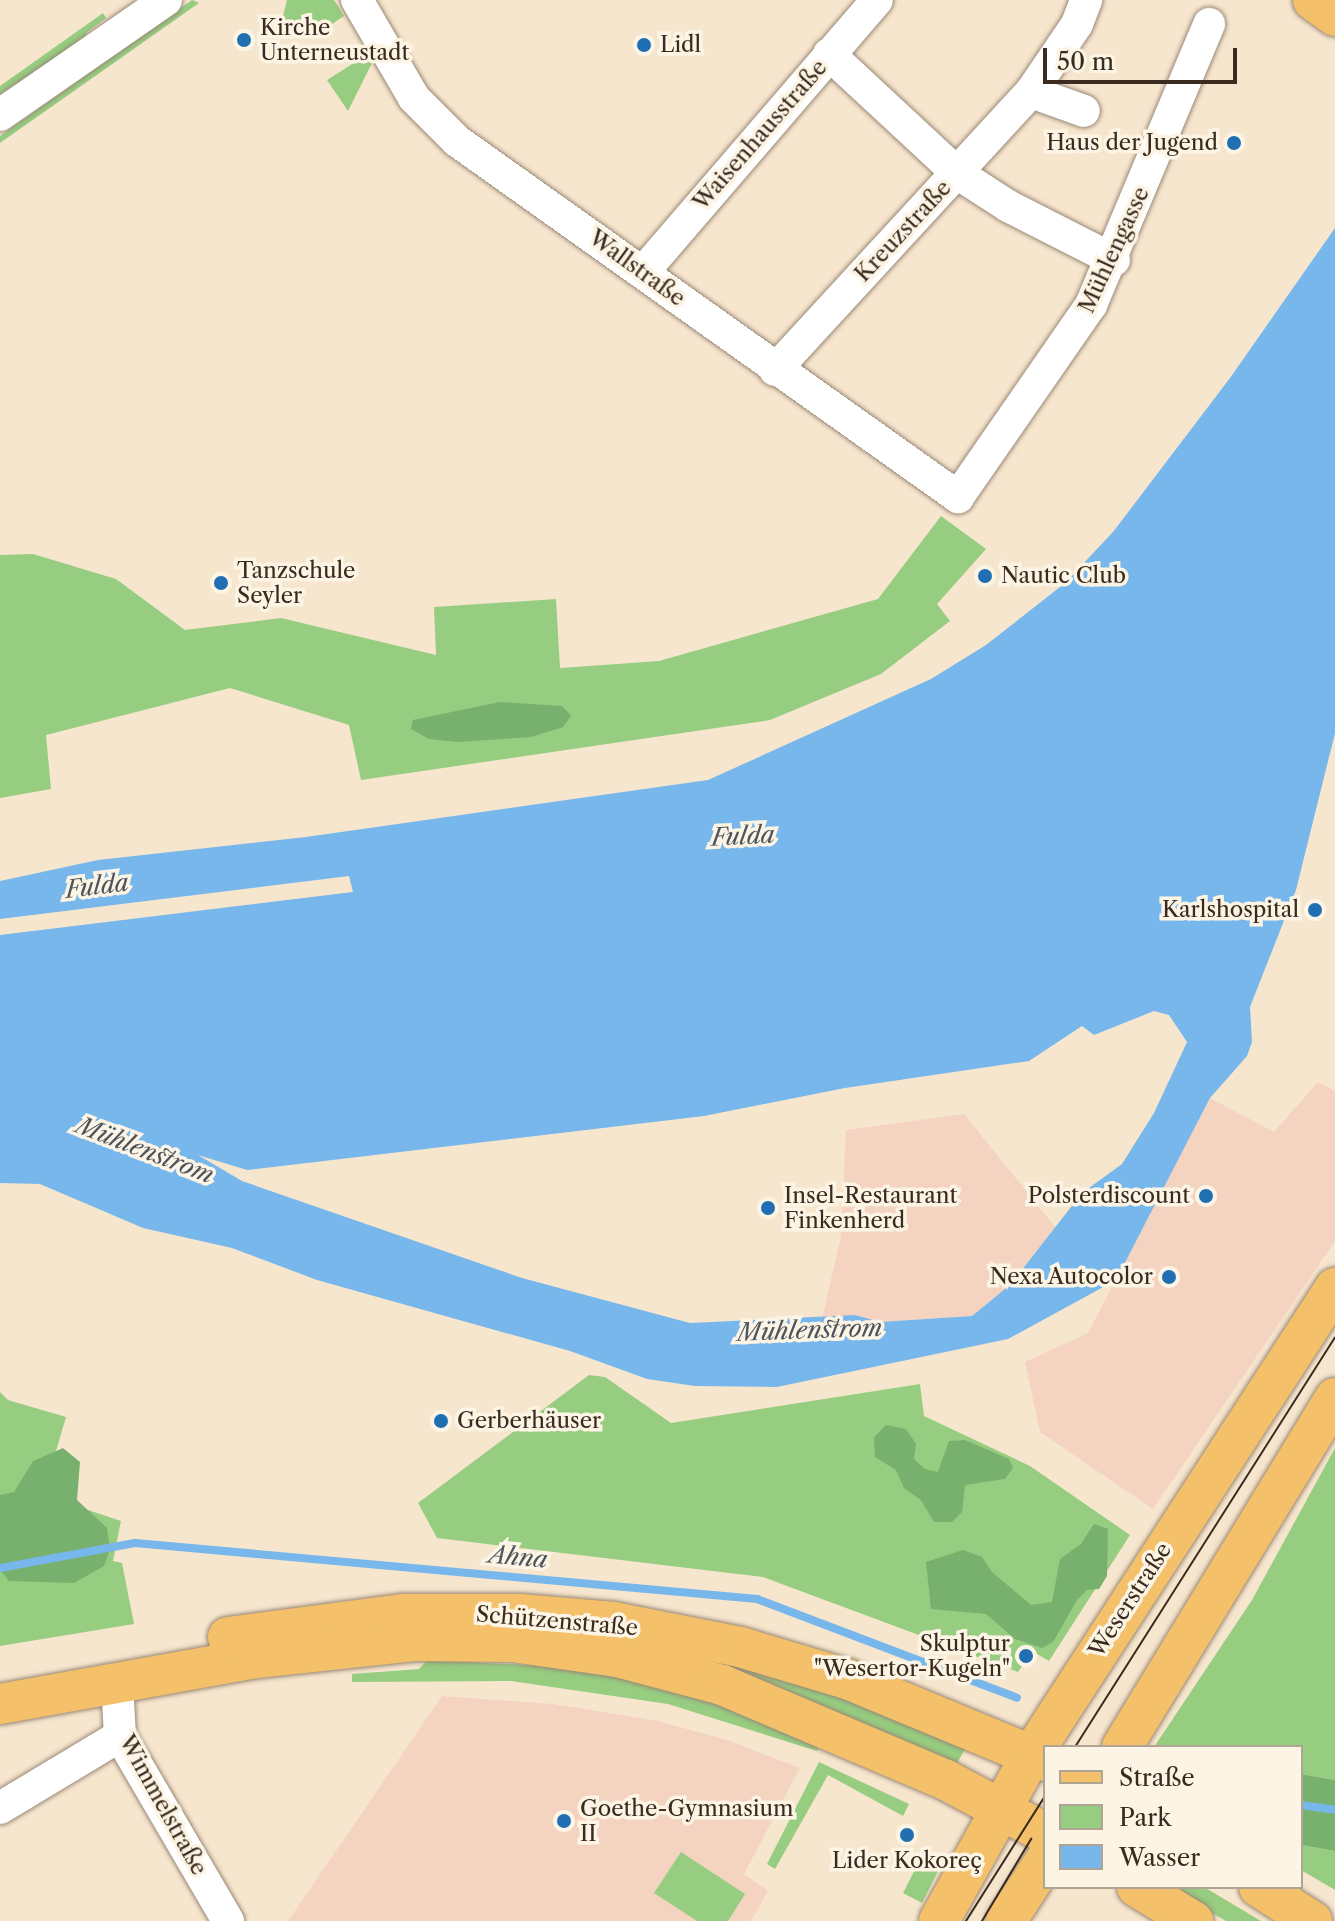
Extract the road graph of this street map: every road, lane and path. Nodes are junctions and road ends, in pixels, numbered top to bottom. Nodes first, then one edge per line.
1 (166, 0) edge
2 (357, 0) edge
3 (877, 0) edge
4 (1086, 0) edge
5 (1313, 0) edge
6 (1335, 16) edge
7 (1209, 24) dead end
8 (829, 54) junction
9 (1031, 92) junction
10 (1084, 111) dead end
11 (0, 115) edge
12 (957, 173) junction
13 (1114, 260) junction
14 (644, 271) junction
15 (775, 370) junction
16 (958, 497) joint
17 (1335, 1288) edge
18 (1335, 1398) edge
19 (115, 1671) junction
20 (0, 1677) edge
21 (0, 1704) edge
22 (120, 1736) junction
23 (1046, 1745) edge
24 (1123, 1745) edge
25 (1038, 1757) edge
26 (1001, 1807) junction
27 (0, 1808) edge
28 (1043, 1832) edge
29 (1043, 1864) edge
30 (1140, 1889) edge
31 (1262, 1889) edge
32 (228, 1921) edge
33 (939, 1921) edge
34 (1006, 1921) edge
35 (1193, 1921) edge
36 (1312, 1921) edge

1 - 11 street
2 - 14 street, Wallstraße
3 - 8 street, Waisenhausstraße
4 - 9 street, Kreuzstraße
5 - 6 main road
7 - 13 street, Mühlengasse
8 - 12 street
8 - 14 street, Waisenhausstraße
9 - 10 street
9 - 12 street, Kreuzstraße
12 - 13 street
12 - 15 street, Kreuzstraße
13 - 16 street, Mühlengasse
14 - 15 street, Wallstraße
15 - 16 street, Wallstraße
17 - 23 main road, Weserstraße
18 - 24 main road
19 - 20 main road, Schützenstraße
19 - 21 main road, Schützenstraße
19 - 22 street, Wimmelstraße
19 - 25 main road, Schützenstraße
19 - 26 main road, Schützenstraße
22 - 27 street
22 - 32 street, Wimmelstraße
25 - 26 main road, Weserstraße
26 - 28 main road, Schützenstraße
26 - 33 main road, Weserstraße
29 - 34 main road
30 - 35 main road
31 - 36 main road

